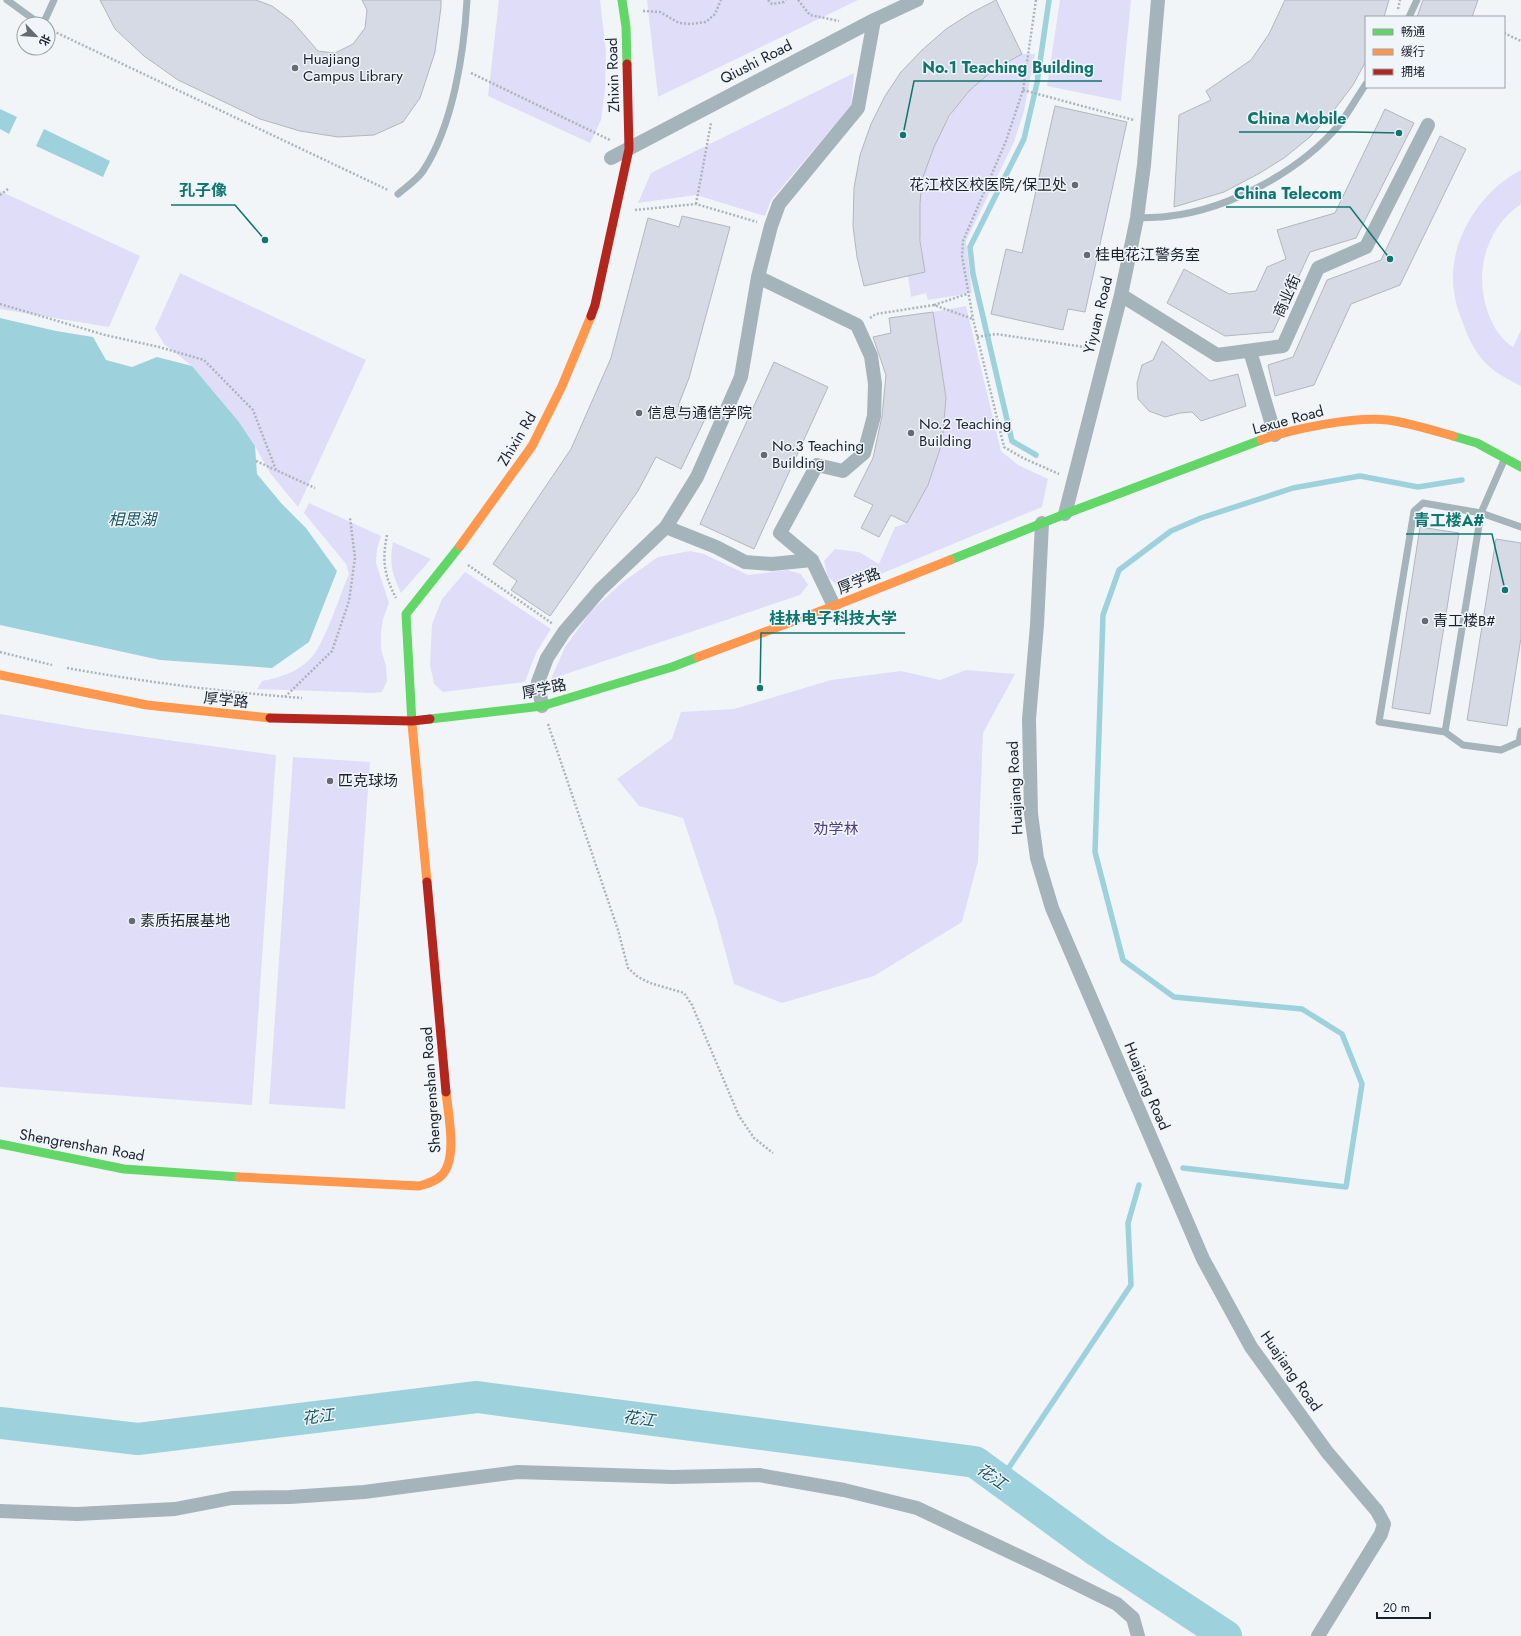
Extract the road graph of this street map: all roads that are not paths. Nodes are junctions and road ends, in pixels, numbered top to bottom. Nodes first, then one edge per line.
1 (7, 0) edge
2 (54, 0) edge
3 (467, 0) edge
4 (622, 0) edge
5 (918, 0) edge
6 (1158, 0) edge
7 (1417, 0) edge
8 (30, 16) edge
9 (45, 16) edge
10 (1409, 16) edge
11 (874, 20) junction
12 (1365, 86) edge
13 (1428, 124) dead end
14 (629, 149) junction
15 (611, 158) dead end
16 (398, 194) road end
17 (1137, 218) junction
18 (758, 277) junction
19 (1121, 295) junction
20 (1250, 352) junction
21 (1275, 435) junction
22 (1505, 458) junction
23 (1521, 467) edge
24 (1065, 514) junction
25 (1481, 514) junction
26 (1042, 523) junction
27 (666, 527) junction
28 (1521, 527) edge
29 (812, 560) junction
30 (834, 606) junction
31 (0, 675) edge
32 (542, 706) junction
33 (412, 721) junction
34 (1521, 731) edge
35 (1445, 732) junction
36 (0, 1144) edge
37 (0, 1511) edge
38 (1138, 1636) edge
39 (1318, 1636) edge

1 - 8 lane
2 - 9 lane
3 - 16 lane
4 - 14 street, Zhixin Road
5 - 11 street, Qiushi Road
6 - 17 street, Yiyuan Road
7 - 10 lane
11 - 14 street, Qiushi Road
11 - 18 street
12 - 17 lane
13 - 20 street, 商业街
14 - 15 street, Qiushi Road
14 - 33 street, Zhixin Rd
17 - 19 street, Yiyuan Road
18 - 27 street
18 - 29 street
19 - 20 street, 商业街
19 - 24 street, Yiyuan Road
20 - 21 street
21 - 22 street, Lexue Road
21 - 24 street, Lexue Road
22 - 23 street, Lexue Road
22 - 25 lane
24 - 26 street, 厚学路
25 - 28 lane
25 - 35 lane
25 - 35 lane
26 - 30 street, 厚学路
26 - 39 street, Huajiang Road
27 - 29 street
27 - 32 street
29 - 30 street
30 - 32 street, 厚学路
31 - 33 street, 厚学路
32 - 33 street, 厚学路
33 - 36 street, Shengrenshan Road
34 - 35 lane
37 - 38 street

